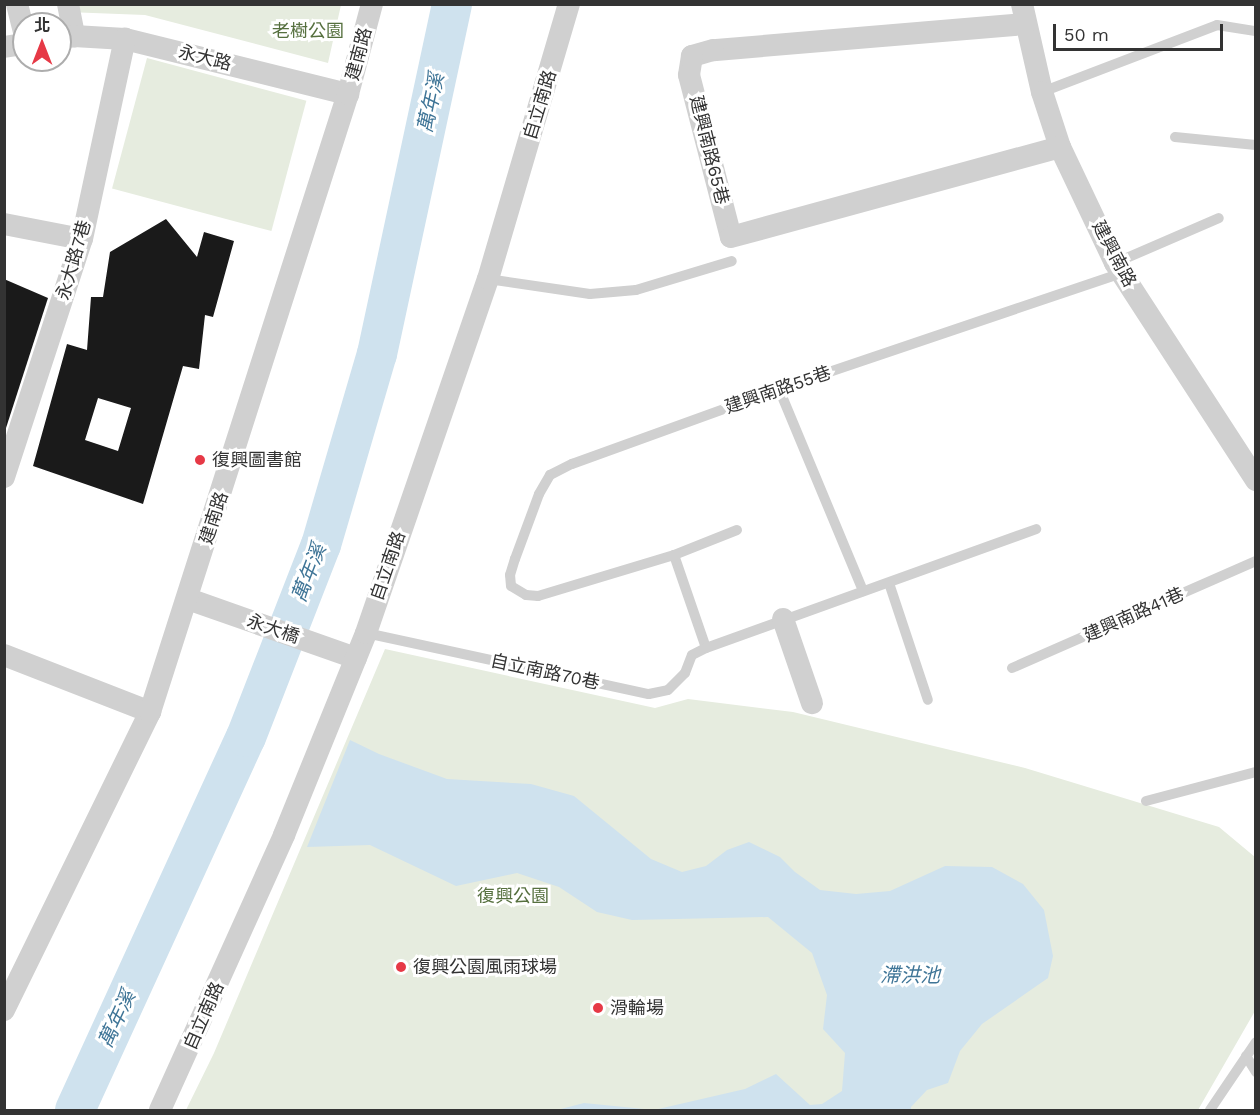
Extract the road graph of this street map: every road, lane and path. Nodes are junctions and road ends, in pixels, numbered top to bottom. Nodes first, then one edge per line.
1 (372, 4) edge
2 (569, 4) edge
3 (1024, 14) edge
4 (1256, 31) edge
5 (72, 37) edge
6 (125, 39) junction
7 (1042, 92) junction
8 (348, 94) junction
9 (1175, 137) dead end
10 (1256, 145) edge
11 (1060, 147) junction
12 (1219, 218) dead end
13 (4, 224) edge
14 (82, 239) junction
15 (732, 261) dead end
16 (1119, 268) junction
17 (488, 279) junction
18 (779, 389) junction
19 (4, 477) edge
20 (1256, 480) edge
21 (1036, 529) dead end
22 (737, 530) dead end
23 (674, 555) junction
24 (1256, 561) edge
25 (889, 583) junction
26 (863, 591) junction
27 (189, 600) junction
28 (783, 619) junction
29 (366, 633) junction
30 (706, 648) junction
31 (4, 655) edge
32 (356, 658) junction
33 (1012, 668) dead end
34 (928, 700) dead end
35 (813, 703) dead end
36 (150, 712) junction
37 (1256, 772) edge
38 (1146, 801) dead end
39 (4, 1010) edge
40 (1256, 1042) edge
41 (1246, 1056) junction
42 (1256, 1071) edge
43 (160, 1110) edge
44 (1210, 1110) edge

1 - 8 street, 建南路
2 - 17 street, 自立南路
3 - 7 street, 建興南路
3 - 11 street, 建興南路65巷
4 - 7 lane
5 - 6 street, 永大路
6 - 8 street, 永大路
6 - 14 street, 永大路7巷
7 - 11 street, 建興南路
8 - 27 street, 建南路
9 - 10 lane
11 - 16 street, 建興南路
12 - 16 lane, 建興南路55巷
13 - 14 street
14 - 19 street, 永大路7巷
15 - 17 lane
16 - 18 lane, 建興南路55巷
16 - 20 street, 建興南路
17 - 29 street, 自立南路
18 - 23 lane, 建興南路55巷
18 - 26 lane
21 - 25 lane, 自立南路70巷
22 - 23 lane
23 - 30 lane
24 - 33 lane, 建興南路41巷
25 - 26 lane, 自立南路70巷
25 - 34 lane
26 - 28 lane, 自立南路70巷
27 - 32 street, 永大橋
27 - 36 street, 建南路
28 - 30 lane, 自立南路70巷
28 - 35 street
29 - 30 lane, 自立南路70巷
29 - 32 street, 自立南路
31 - 36 street
32 - 43 street, 自立南路
36 - 39 street, 建南路
37 - 38 lane
40 - 41 lane
41 - 42 lane
41 - 44 lane

